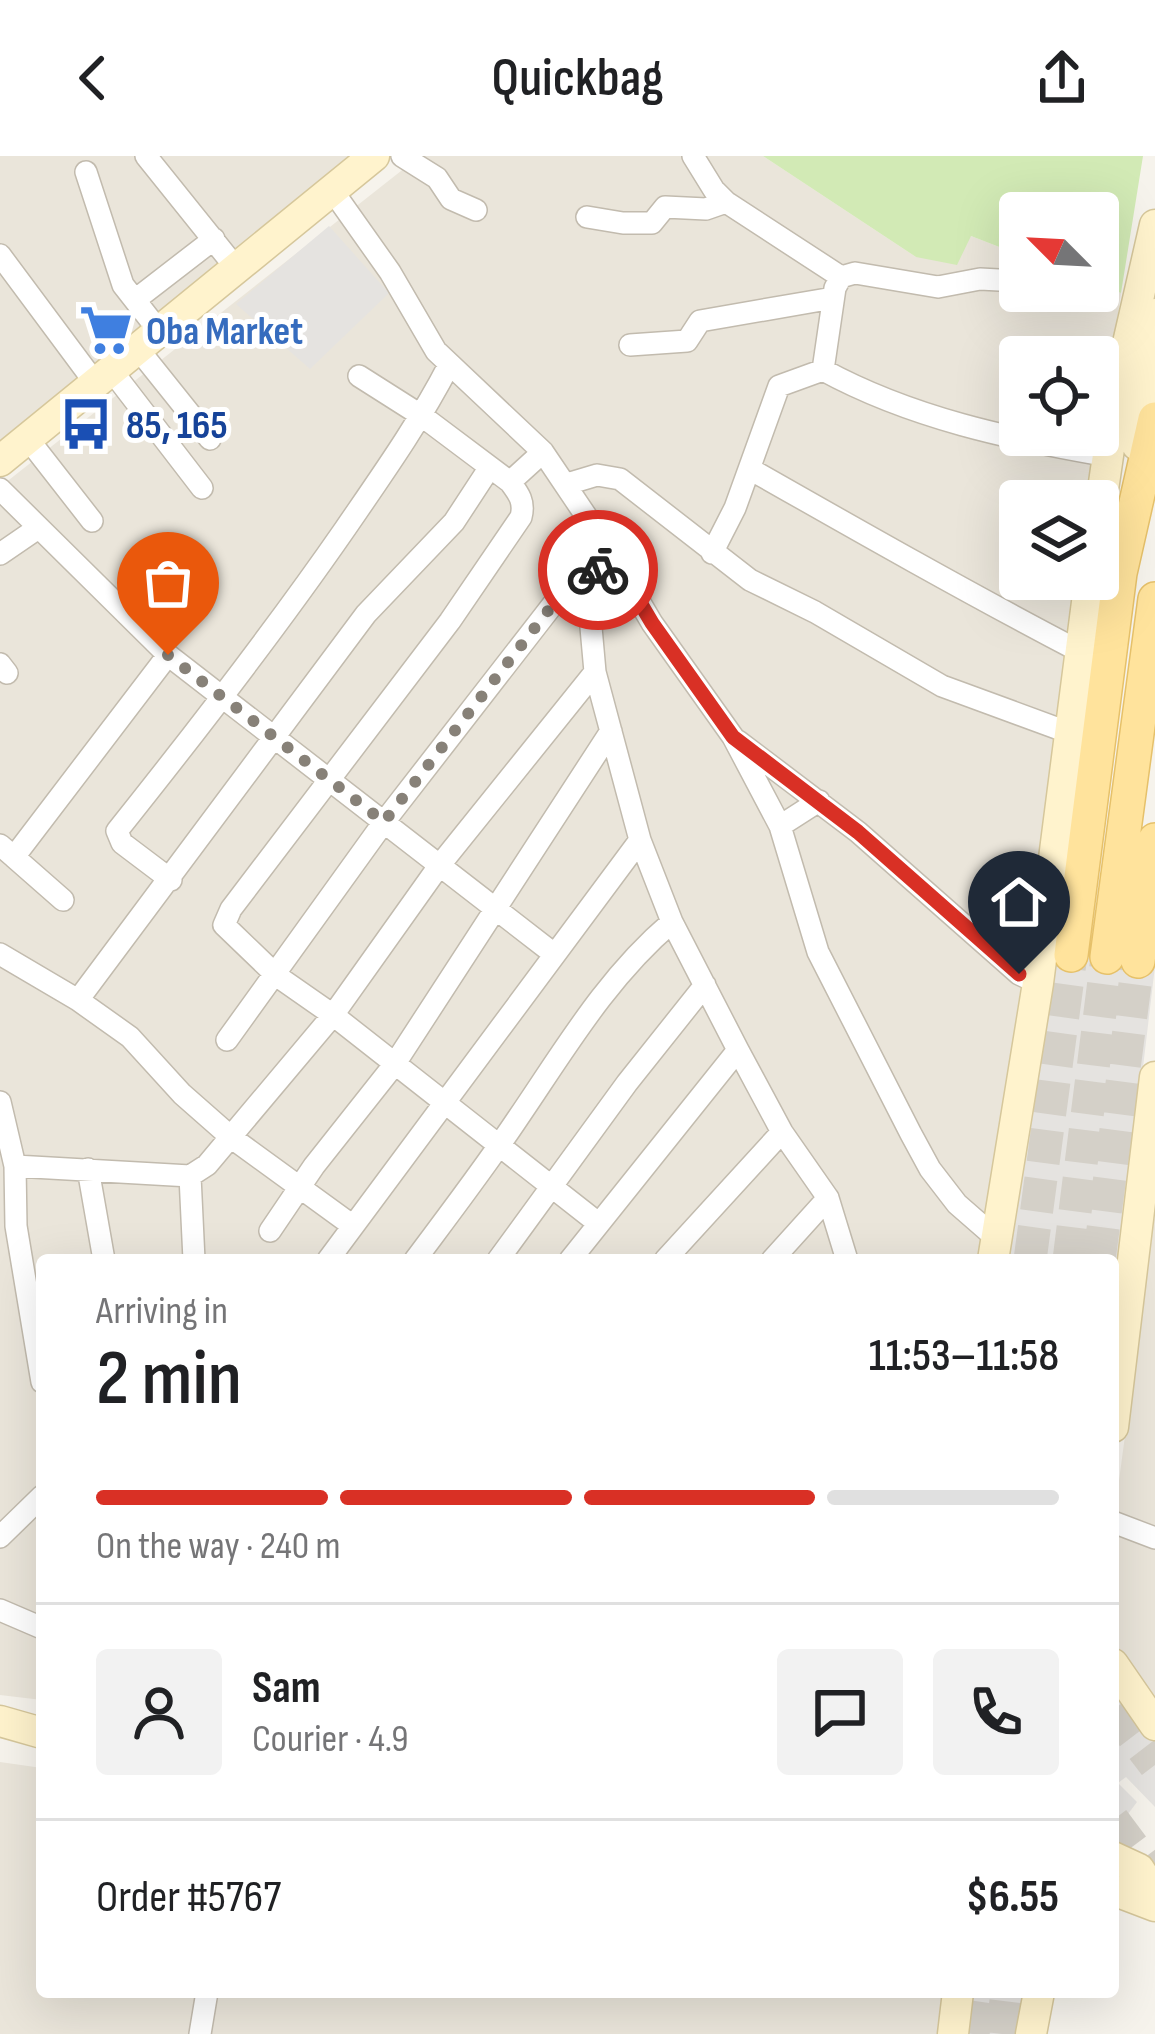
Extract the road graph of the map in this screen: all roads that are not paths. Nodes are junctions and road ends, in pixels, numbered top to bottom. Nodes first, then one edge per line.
1 (146, 156) edge
2 (374, 156) edge
3 (402, 156) edge
4 (694, 156) edge
5 (86, 172) dead end
6 (332, 190) junction
7 (726, 202) junction
8 (476, 210) dead end
9 (587, 217) dead end
10 (1155, 226) edge
11 (214, 239) junction
12 (0, 255) edge
13 (236, 268) junction
14 (999, 280) edge
15 (837, 288) junction
16 (134, 300) junction
17 (1155, 314) edge
18 (148, 340) junction
19 (630, 345) dead end
20 (449, 365) junction
21 (823, 370) junction
22 (359, 376) dead end
23 (104, 378) junction
24 (1119, 383) edge
25 (422, 416) junction
26 (1155, 419) edge
27 (999, 432) edge
28 (210, 439) dead end
29 (543, 452) junction
30 (8, 453) edge
31 (1108, 456) edge
32 (490, 467) junction
33 (750, 470) junction
34 (1104, 480) edge
35 (510, 482) junction
36 (567, 484) junction
37 (202, 488) dead end
38 (0, 489) edge
39 (1119, 503) edge
40 (92, 521) dead end
41 (38, 528) junction
42 (1119, 532) edge
43 (609, 550) junction
44 (712, 553) junction
45 (0, 554) edge
46 (592, 581) junction
47 (1155, 599) edge
48 (1097, 600) edge
49 (1103, 600) edge
50 (1079, 651) junction
51 (168, 655) junction
52 (595, 672) junction
53 (223, 699) junction
54 (611, 731) junction
55 (1070, 733) junction
56 (733, 737) junction
57 (274, 739) junction
58 (331, 782) junction
59 (819, 801) junction
60 (384, 822) junction
61 (780, 826) junction
62 (640, 839) junction
63 (1155, 840) edge
64 (7, 851) edge
65 (439, 866) junction
66 (171, 880) junction
67 (63, 900) dead end
68 (494, 910) junction
69 (672, 922) junction
70 (0, 954) edge
71 (554, 954) junction
72 (1071, 956) tunnel mouth
73 (277, 976) junction
74 (1038, 983) junction
75 (705, 985) junction
76 (78, 1000) junction
77 (333, 1015) junction
78 (227, 1040) dead end
79 (738, 1050) junction
80 (394, 1065) junction
81 (1155, 1077) edge
82 (0, 1102) edge
83 (445, 1106) junction
84 (782, 1132) junction
85 (232, 1138) junction
86 (500, 1146) junction
87 (15, 1166) junction
88 (88, 1169) junction
89 (190, 1176) junction
90 (1149, 1177) edge
91 (551, 1187) junction
92 (298, 1190) junction
93 (828, 1198) junction
94 (598, 1223) junction
95 (353, 1226) junction
96 (270, 1231) dead end
97 (994, 1249) edge
98 (103, 1254) edge
99 (194, 1254) edge
100 (332, 1254) edge
101 (419, 1254) edge
102 (502, 1254) edge
103 (575, 1254) edge
104 (670, 1254) edge
105 (777, 1254) edge
106 (845, 1254) edge
107 (36, 1346) edge
108 (1119, 1385) edge
109 (36, 1502) edge
110 (1119, 1524) edge
111 (0, 1537) edge
112 (1155, 1538) edge
113 (0, 1610) edge
114 (36, 1625) edge
115 (1119, 1673) edge
116 (0, 1720) edge
117 (36, 1725) edge
118 (1155, 1725) edge
119 (1119, 1893) edge
120 (1155, 1906) edge
121 (206, 1998) edge
122 (957, 1998) edge
123 (1038, 1998) edge
124 (200, 2034) edge
125 (952, 2034) edge
126 (1031, 2034) edge

1 - 11 street
2 - 6 main road
3 - 8 street
4 - 7 street
5 - 16 street
6 - 13 main road
6 - 20 street
7 - 9 street
7 - 15 street
10 - 24 main road
11 - 13 street
11 - 16 street
12 - 23 street
13 - 18 main road
14 - 15 street
15 - 19 street
15 - 21 street
16 - 18 street
17 - 39 main road
18 - 23 main road
18 - 28 street
20 - 25 street
20 - 29 street
21 - 27 street
21 - 33 street
22 - 25 street
23 - 30 main road
23 - 37 street
25 - 32 street
25 - 53 street
26 - 42 main road
29 - 35 street
29 - 36 street
30 - 40 street
31 - 34 main road
32 - 35 street
32 - 57 street
33 - 44 street
33 - 50 street
35 - 58 street
36 - 43 street
36 - 44 street
38 - 41 street
41 - 45 street
41 - 51 street
43 - 46 street
43 - 56 street
44 - 55 street
46 - 52 street
46 - 60 street
47 - 63 main road
48 - 50 main road
49 - 72 main road
50 - 55 main road
51 - 53 street
51 - 64 street
52 - 54 street
52 - 65 street
53 - 57 street
53 - 66 street
54 - 62 street
54 - 68 street
55 - 74 main road
56 - 59 street
56 - 61 street
57 - 58 street
57 - 66 street
58 - 60 street
58 - 73 street
59 - 61 street
59 - 74 street
60 - 65 street
60 - 73 street
61 - 97 street
62 - 69 street
62 - 71 street
64 - 67 street
65 - 68 street
65 - 77 street
66 - 76 street
68 - 71 street
68 - 80 street
69 - 75 street
69 - 86 street
70 - 76 street
71 - 83 street
73 - 77 street
73 - 78 street
74 - 97 main road
75 - 79 street
75 - 91 street
76 - 85 street
77 - 80 street
77 - 85 street
79 - 84 street
79 - 94 street
80 - 83 street
80 - 92 street
81 - 90 main road
82 - 87 street
83 - 86 street
83 - 95 street
84 - 93 street
84 - 104 street
85 - 89 street
85 - 92 street
86 - 91 street
86 - 101 street
87 - 88 street
87 - 107 street
88 - 89 street
88 - 98 street
89 - 99 street
90 - 108 main road
91 - 94 street
91 - 102 street
92 - 95 street
92 - 96 street
93 - 105 street
93 - 106 street
94 - 103 street
95 - 100 street
109 - 111 street
110 - 112 street
113 - 114 street
115 - 118 main road
116 - 117 main road
119 - 120 main road
121 - 124 street
122 - 125 main road
123 - 126 main road

